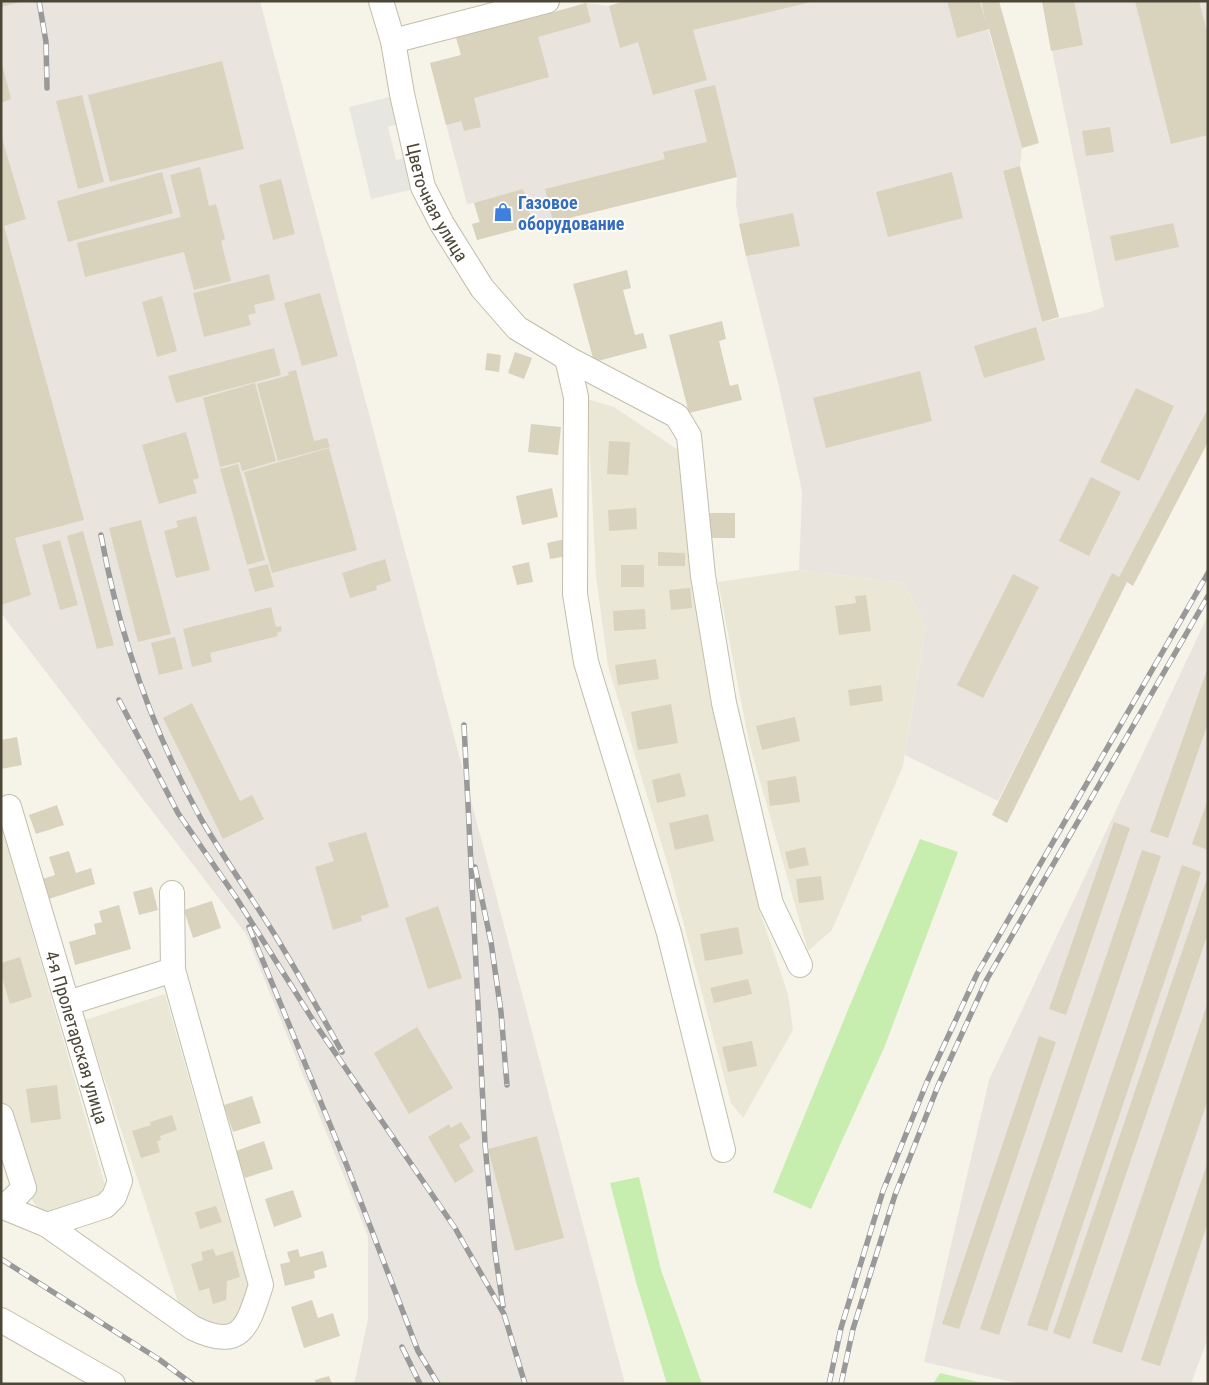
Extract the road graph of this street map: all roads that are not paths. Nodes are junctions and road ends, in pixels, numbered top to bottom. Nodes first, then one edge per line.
1 (381, 1) edge
2 (547, 1) edge
3 (393, 42) junction
4 (567, 358) junction
5 (9, 807) dead end
6 (172, 894) dead end
7 (800, 965) dead end
8 (172, 970) junction
9 (68, 1003) junction
10 (1, 1116) edge
11 (723, 1150) dead end
12 (3, 1206) edge
13 (47, 1226) junction
14 (1, 1320) edge
15 (103, 1381) edge

1 - 3 street, Цветочная улица
2 - 3 street
3 - 4 street, Цветочная улица
4 - 7 street, Цветочная улица
4 - 11 street
5 - 9 street, 4-я Пролетарская улица
6 - 8 street
8 - 9 street
8 - 13 street
9 - 13 street, 4-я Пролетарская улица
10 - 12 street
12 - 13 street
14 - 15 street

